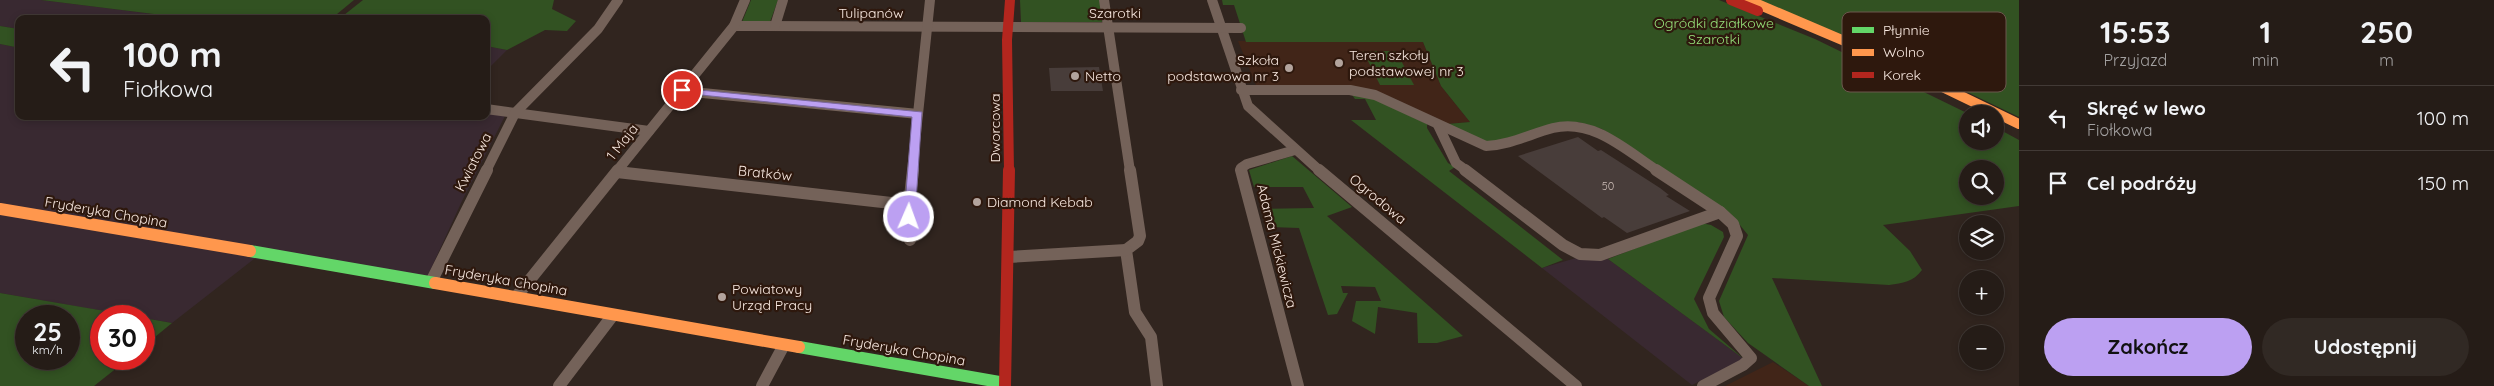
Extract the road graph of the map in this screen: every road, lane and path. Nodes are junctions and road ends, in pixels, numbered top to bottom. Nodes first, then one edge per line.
1 (618, 0) edge
2 (745, 0) edge
3 (783, 0) edge
4 (930, 0) edge
5 (1010, 0) edge
6 (1104, 0) edge
7 (1212, 0) edge
8 (1731, 0) edge
9 (1748, 0) edge
10 (734, 26) junction
11 (775, 26) junction
12 (927, 27) junction
13 (1008, 27) junction
14 (1108, 27) junction
15 (1222, 28) junction
16 (1241, 28) dead end
17 (1842, 40) edge
18 (1842, 48) edge
19 (682, 90) junction
20 (1241, 90) junction
21 (1934, 92) edge
22 (1953, 92) edge
23 (1960, 105) edge
24 (490, 110) edge
25 (515, 113) junction
26 (918, 114) junction
27 (2019, 124) edge
28 (1438, 125) junction
29 (2004, 126) edge
30 (649, 132) junction
31 (2019, 134) edge
32 (1295, 150) junction
33 (617, 172) junction
34 (909, 204) junction
35 (0, 209) edge
36 (1720, 212) junction
37 (910, 240) dead end
38 (1126, 250) junction
39 (1009, 256) junction
40 (431, 282) junction
41 (516, 297) junction
42 (612, 315) junction
43 (784, 345) junction
44 (1005, 385) edge
45 (559, 386) edge
46 (762, 386) edge
47 (1158, 386) edge
48 (1298, 386) edge
49 (1576, 386) edge
50 (1703, 386) edge

1 - 25 street, Kwiatowa
2 - 10 street, 1 Maja
3 - 11 street
4 - 12 street
5 - 13 street, Dworcowa
6 - 14 street
7 - 15 street, Ogrodowa
8 - 18 street
9 - 17 street
10 - 11 street, Tulipanów
10 - 19 street, 1 Maja
11 - 12 street, Tulipanów
12 - 13 street, Tulipanów
12 - 26 street
13 - 14 street, Szarotki
13 - 39 street, Dworcowa
14 - 15 street, Szarotki
14 - 38 street
15 - 16 street, Szarotki
15 - 20 street, Ogrodowa
19 - 26 street
19 - 30 street, 1 Maja
20 - 28 street
20 - 32 street, Ogrodowa
21 - 23 street
22 - 27 street
24 - 25 street
25 - 30 street
25 - 40 street, Kwiatowa
26 - 34 street
28 - 36 street
28 - 36 street
29 - 31 street
30 - 33 street, 1 Maja
32 - 48 street, Adama Mickiewicza
32 - 49 street, Ogrodowa
33 - 34 street, Bratków
33 - 41 street, 1 Maja
34 - 37 street
35 - 40 street, Fryderyka Chopina
36 - 50 street
38 - 39 street
38 - 47 street
39 - 44 street, Dworcowa
40 - 41 street, Fryderyka Chopina
41 - 42 street, Fryderyka Chopina
42 - 43 street, Fryderyka Chopina
42 - 45 street
43 - 44 street, Fryderyka Chopina
43 - 46 street

